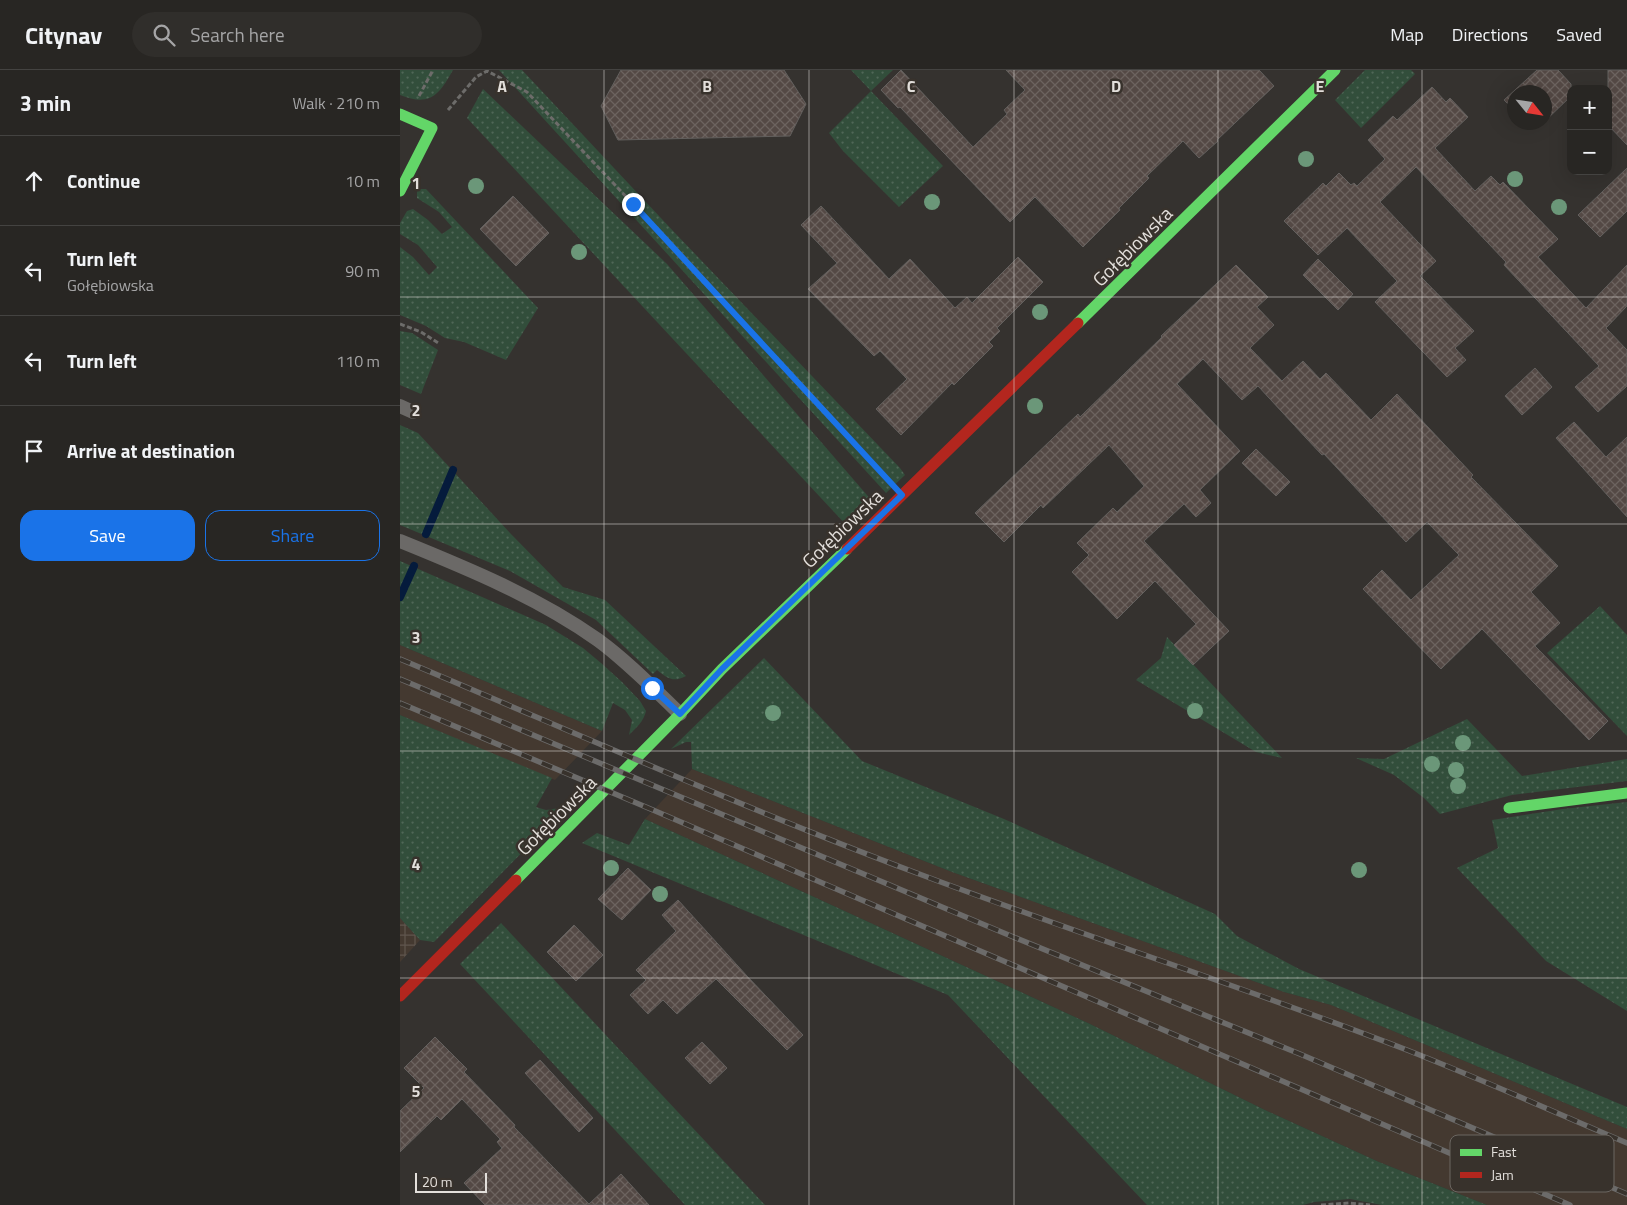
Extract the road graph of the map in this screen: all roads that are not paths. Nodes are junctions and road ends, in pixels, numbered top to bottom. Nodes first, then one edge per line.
1 (1335, 70) edge
2 (400, 114) edge
3 (400, 190) edge
4 (400, 406) edge
5 (413, 412) dead end
6 (400, 541) edge
7 (680, 714) junction
8 (1627, 793) edge
9 (1509, 808) dead end
10 (400, 996) edge

1 - 7 street, Gołębiowska
2 - 3 street
4 - 5 lane
6 - 7 lane
7 - 10 street, Gołębiowska
8 - 9 street

